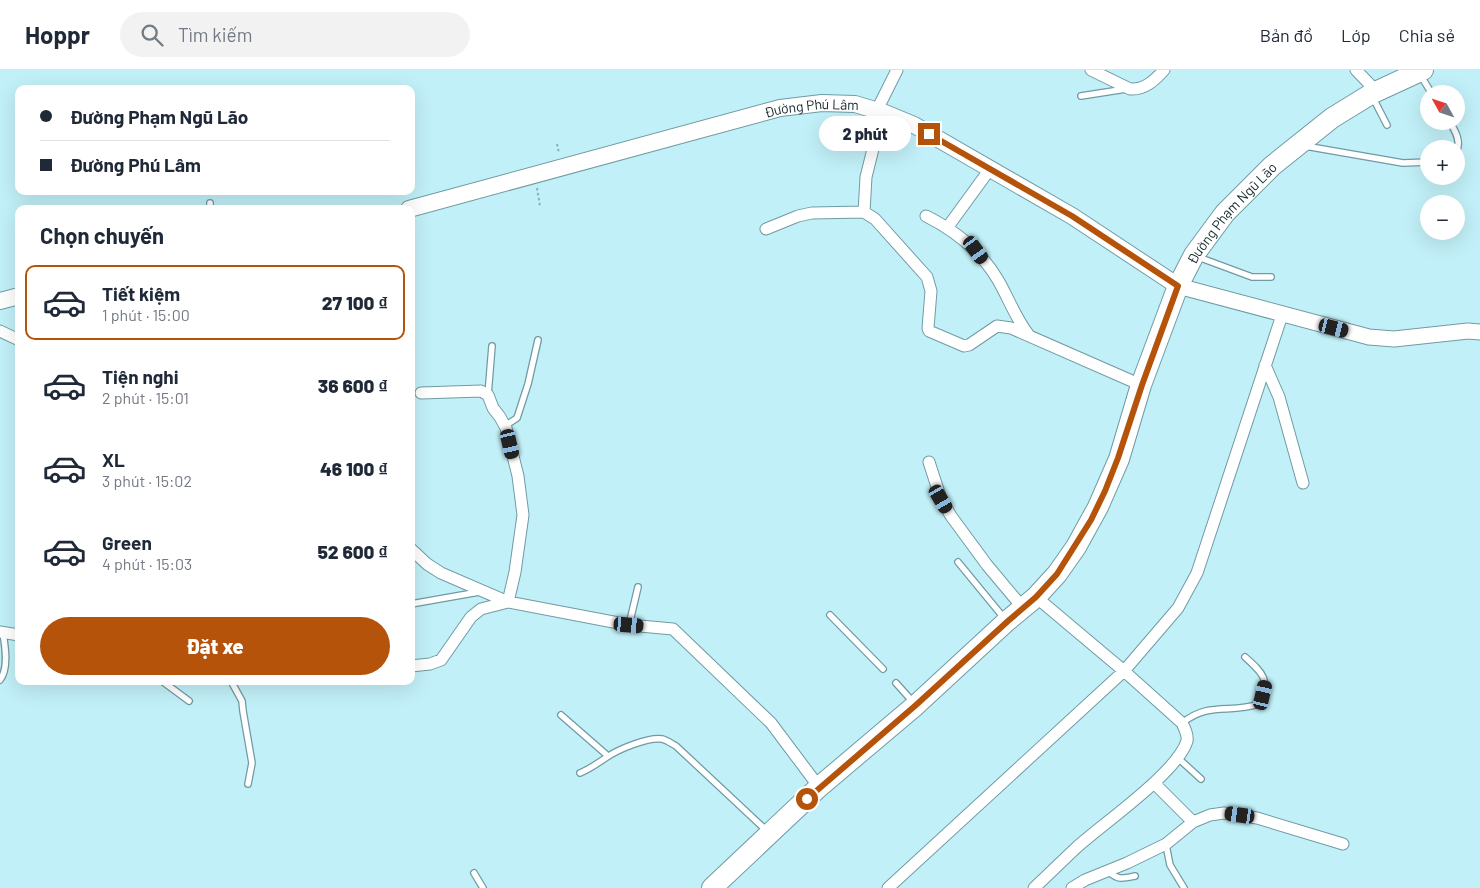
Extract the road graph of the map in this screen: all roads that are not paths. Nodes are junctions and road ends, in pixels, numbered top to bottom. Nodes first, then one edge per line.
1 (897, 70) edge
2 (1091, 70) edge
3 (1164, 70) edge
4 (1356, 70) edge
5 (1421, 71) edge
6 (1428, 85) edge
7 (1130, 89) junction
8 (1374, 93) junction
9 (1081, 96) dead end
10 (881, 112) junction
11 (1387, 124) dead end
12 (1298, 144) junction
13 (1420, 162) edge
14 (990, 170) junction
15 (415, 207) edge
16 (864, 212) junction
17 (926, 216) dead end
18 (947, 228) junction
19 (766, 229) dead end
20 (1194, 255) junction
21 (1271, 277) dead end
22 (1178, 286) junction
23 (15, 297) edge
24 (0, 301) edge
25 (1282, 315) junction
26 (0, 331) edge
27 (1480, 332) edge
28 (1029, 336) junction
29 (15, 338) edge
30 (538, 340) dead end
31 (492, 346) dead end
32 (1265, 365) junction
33 (1142, 385) junction
34 (420, 393) dead end
35 (488, 395) junction
36 (504, 424) junction
37 (929, 462) dead end
38 (1303, 483) dead end
39 (415, 553) edge
40 (958, 562) dead end
41 (638, 587) dead end
42 (483, 591) junction
43 (508, 602) junction
44 (1029, 602) junction
45 (415, 603) edge
46 (830, 615) dead end
47 (1008, 621) junction
48 (629, 625) junction
49 (2, 632) edge
50 (15, 634) edge
51 (1245, 657) dead end
52 (415, 666) edge
53 (883, 669) dead end
54 (1124, 671) junction
55 (0, 680) edge
56 (896, 682) dead end
57 (167, 685) edge
58 (233, 685) edge
59 (189, 701) dead end
60 (916, 705) junction
61 (560, 715) dead end
62 (1182, 723) junction
63 (608, 756) junction
64 (1178, 758) junction
65 (580, 773) dead end
66 (1201, 779) dead end
67 (1154, 783) junction
68 (248, 784) dead end
69 (819, 787) junction
70 (1193, 822) junction
71 (770, 834) junction
72 (1166, 844) junction
73 (1343, 844) dead end
74 (1107, 871) junction
75 (474, 873) dead end
76 (1135, 876) dead end
77 (483, 888) edge
78 (712, 888) edge
79 (888, 888) edge
80 (1034, 888) edge
81 (1072, 888) edge
82 (1184, 888) edge

1 - 10 street
2 - 7 street
3 - 7 street
4 - 8 street
5 - 6 lane
5 - 8 highway, Đường Phạm Ngũ Lão
7 - 9 lane
8 - 11 lane
8 - 12 highway, Đường Phạm Ngũ Lão
10 - 14 main road, Đường Phú Lâm
10 - 15 main road, Đường Phú Lâm
10 - 16 street
12 - 13 lane
12 - 20 highway, Đường Phạm Ngũ Lão
14 - 18 street
14 - 22 main road, Đường Phú Lâm
16 - 19 street
16 - 28 street
17 - 18 street
18 - 28 street
20 - 21 lane
20 - 22 highway, Đường Phạm Ngũ Lão
22 - 25 street
22 - 33 highway, Đường Phạm Ngũ Lão
23 - 24 main road
25 - 27 street
25 - 32 street
26 - 29 street
28 - 33 street
30 - 36 lane
31 - 35 lane
32 - 38 street
32 - 54 street
33 - 44 highway, Đường Phạm Ngũ Lão
34 - 35 street
35 - 36 street
36 - 43 street
37 - 44 street
39 - 42 street
40 - 47 lane
41 - 48 lane
42 - 43 street
42 - 45 lane
43 - 48 street
43 - 52 street
44 - 47 highway, Đường Phạm Ngũ Lão
44 - 54 street
46 - 53 lane
47 - 60 highway, Đường Phạm Ngũ Lão
48 - 69 street
49 - 50 street
49 - 55 lane
51 - 62 lane
54 - 62 street
54 - 79 street
56 - 60 lane
57 - 59 lane
58 - 68 lane
60 - 69 highway, Đường Phạm Ngũ Lão
61 - 63 lane
62 - 64 street
63 - 65 lane
63 - 71 lane
64 - 66 lane
64 - 67 street
67 - 70 street
67 - 80 street
69 - 71 highway, Đường Phạm Ngũ Lão
70 - 72 street
70 - 73 street
71 - 78 highway, Đường Phạm Ngũ Lão
72 - 74 street
72 - 82 lane
74 - 76 lane
74 - 81 street
75 - 77 lane

